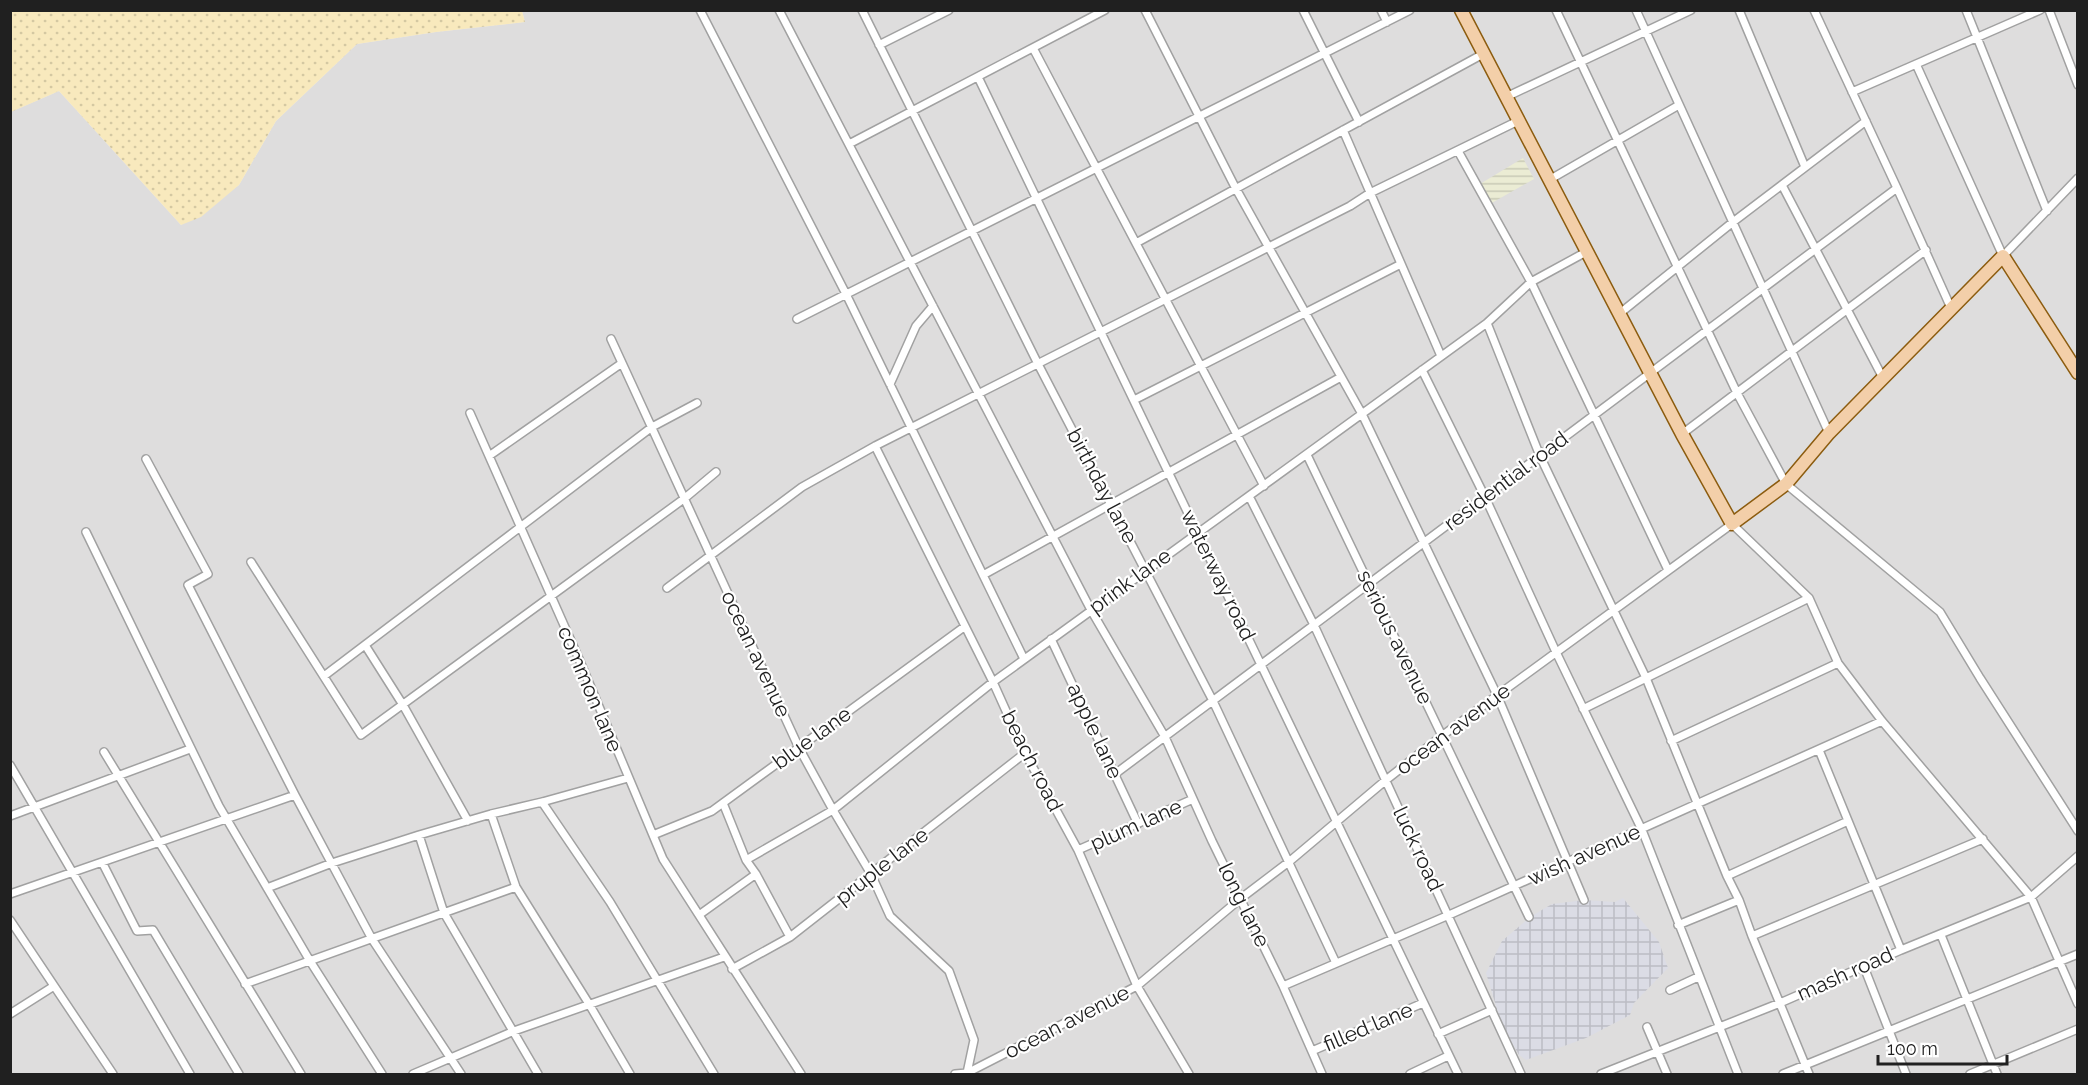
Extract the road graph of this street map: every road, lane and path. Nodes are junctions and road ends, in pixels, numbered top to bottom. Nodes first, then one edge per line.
1 (700, 10) edge
2 (779, 10) edge
3 (862, 10) edge
4 (948, 10) edge
5 (1105, 10) edge
6 (1145, 10) edge
7 (1304, 10) edge
8 (1381, 10) edge
9 (1410, 10) edge
10 (1461, 10) edge
11 (1556, 10) edge
12 (1636, 10) edge
13 (1691, 10) edge
14 (1739, 10) edge
15 (1814, 10) edge
16 (1966, 10) edge
17 (2049, 10) edge
18 (2034, 12) edge
19 (1387, 22) junction
20 (1646, 32) junction
21 (1977, 38) junction
22 (879, 45) junction
23 (1033, 48) junction
24 (1326, 53) junction
25 (1483, 54) junction
26 (1581, 62) junction
27 (1916, 64) junction
28 (978, 76) junction
29 (2078, 85) edge
30 (1852, 92) junction
31 (1506, 97) junction
32 (1679, 105) junction
33 (912, 111) junction
34 (1199, 117) junction
35 (1518, 121) junction
36 (1866, 121) junction
37 (1359, 122) junction
38 (1343, 130) junction
39 (1617, 140) junction
40 (849, 144) junction
41 (1458, 152) junction
42 (1805, 167) junction
43 (1096, 169) junction
44 (1549, 180) junction
45 (2076, 182) edge
46 (1782, 185) junction
47 (1235, 187) junction
48 (1898, 188) junction
49 (1370, 193) junction
50 (1037, 198) junction
51 (2047, 211) junction
52 (1733, 222) junction
53 (972, 231) junction
54 (1136, 243) junction
55 (1269, 247) junction
56 (1816, 249) junction
57 (1926, 250) junction
58 (1586, 252) junction
59 (2003, 256) junction
60 (910, 262) junction
61 (1401, 264) junction
62 (1677, 267) junction
63 (1530, 282) junction
64 (1764, 288) junction
65 (846, 294) junction
66 (1166, 299) junction
67 (933, 306) junction
68 (1951, 308) junction
69 (1848, 309) junction
70 (1306, 313) junction
71 (1619, 314) junction
72 (797, 319) dead end
73 (1487, 323) junction
74 (1707, 330) junction
75 (1101, 332) junction
76 (611, 339) dead end
77 (1793, 350) junction
78 (1441, 357) junction
79 (622, 363) junction
80 (1038, 364) junction
81 (1201, 366) junction
82 (1422, 370) junction
83 (1650, 373) junction
84 (2078, 373) edge
85 (1341, 377) junction
86 (1883, 378) junction
87 (890, 384) junction
88 (1737, 393) junction
89 (979, 394) junction
90 (1134, 400) junction
91 (697, 403) dead end
92 (470, 413) dead end
93 (1362, 414) junction
94 (1595, 414) junction
95 (652, 427) junction
96 (911, 428) junction
97 (1829, 433) junction
98 (1682, 434) junction
99 (1237, 435) junction
100 (875, 446) junction
101 (1307, 455) junction
102 (489, 456) junction
103 (1540, 456) junction
104 (146, 459) dead end
105 (716, 472) dead end
106 (1169, 472) junction
107 (1786, 483) junction
108 (1264, 486) junction
109 (1249, 496) junction
110 (1485, 497) junction
111 (685, 498) junction
112 (1111, 504) junction
113 (1732, 524) junction
114 (520, 527) junction
115 (86, 532) dead end
116 (1197, 532) junction
117 (1053, 537) junction
118 (1424, 543) junction
119 (711, 555) junction
120 (251, 562) dead end
121 (1146, 569) junction
122 (1668, 570) junction
123 (983, 575) junction
124 (1369, 584) junction
125 (667, 588) dead end
126 (551, 596) junction
127 (1809, 598) junction
128 (1614, 609) junction
129 (1091, 610) junction
130 (1314, 625) junction
131 (964, 627) junction
132 (1052, 639) junction
133 (365, 645) junction
134 (1556, 652) junction
135 (1024, 659) junction
136 (1838, 663) junction
137 (1261, 665) junction
138 (324, 676) junction
139 (1646, 678) junction
140 (993, 682) junction
141 (1497, 695) junction
142 (1213, 700) junction
143 (403, 705) junction
144 (1583, 709) junction
145 (1882, 721) junction
146 (1443, 735) junction
147 (1165, 737) junction
148 (1671, 741) junction
149 (799, 748) junction
150 (190, 749) junction
151 (1819, 750) junction
152 (104, 752) dead end
153 (1025, 753) junction
154 (10, 765) edge
155 (1115, 774) junction
156 (118, 776) junction
157 (628, 778) junction
158 (1386, 780) junction
159 (295, 795) junction
160 (1193, 799) junction
161 (542, 802) junction
162 (723, 802) junction
163 (1697, 804) junction
164 (34, 807) junction
165 (833, 810) junction
166 (491, 814) junction
167 (10, 816) edge
168 (227, 819) junction
169 (468, 821) junction
170 (1336, 821) junction
171 (1848, 821) junction
172 (1138, 824) junction
173 (1642, 830) junction
174 (2078, 831) edge
175 (419, 835) junction
176 (653, 835) junction
177 (1983, 839) junction
178 (159, 842) junction
179 (1078, 850) junction
180 (2078, 856) edge
181 (746, 860) junction
182 (1290, 861) junction
183 (102, 862) junction
184 (1569, 862) junction
185 (332, 863) junction
186 (73, 873) junction
187 (756, 874) junction
188 (871, 874) junction
189 (1727, 876) junction
190 (1516, 885) junction
191 (1874, 885) junction
192 (516, 887) junction
193 (267, 888) junction
194 (10, 894) edge
195 (2031, 897) junction
196 (1240, 899) junction
197 (1584, 900) dead end
198 (1739, 900) junction
199 (444, 913) junction
200 (699, 915) junction
201 (1449, 915) junction
202 (1530, 917) dead end
203 (11, 921) edge
204 (1678, 925) junction
205 (1941, 935) junction
206 (1752, 936) junction
207 (790, 937) junction
208 (372, 939) junction
209 (1392, 939) junction
210 (1901, 950) junction
211 (2078, 954) edge
212 (724, 957) junction
213 (310, 961) junction
214 (2059, 962) junction
215 (1336, 963) junction
216 (1864, 967) junction
217 (732, 969) junction
218 (1698, 976) junction
219 (657, 980) junction
220 (246, 984) junction
221 (54, 986) junction
222 (1137, 986) junction
223 (1283, 986) junction
224 (1670, 990) dead end
225 (1966, 999) junction
226 (1423, 1003) junction
227 (1780, 1003) junction
228 (589, 1004) junction
229 (2078, 1004) edge
230 (1492, 1010) junction
231 (10, 1014) edge
232 (1647, 1027) dead end
233 (1720, 1027) junction
234 (2078, 1029) edge
235 (514, 1031) junction
236 (1888, 1031) junction
237 (1438, 1034) junction
238 (1312, 1051) junction
239 (1658, 1052) junction
240 (1449, 1056) junction
241 (449, 1059) junction
242 (1805, 1065) junction
243 (1993, 1065) junction
244 (967, 1073) edge
245 (113, 1074) edge
246 (190, 1074) edge
247 (239, 1074) edge
248 (301, 1074) edge
249 (382, 1074) edge
250 (413, 1074) edge
251 (461, 1074) edge
252 (538, 1074) edge
253 (630, 1074) edge
254 (714, 1074) edge
255 (801, 1074) edge
256 (956, 1074) edge
257 (1189, 1074) edge
258 (1322, 1074) edge
259 (1410, 1074) edge
260 (1458, 1074) edge
261 (1521, 1074) edge
262 (1602, 1074) edge
263 (1667, 1074) edge
264 (1738, 1074) edge
265 (1783, 1074) edge
266 (1809, 1074) edge
267 (1906, 1074) edge
268 (1970, 1074) edge
269 (1997, 1074) edge

1 - 65 street
2 - 40 street, long lane
3 - 22 street, birthday lane
4 - 22 street
5 - 23 street
6 - 34 street
7 - 24 street
8 - 19 street
9 - 19 street
10 - 25 main road
11 - 26 street
12 - 20 street
13 - 20 street
14 - 42 street
15 - 30 street
16 - 21 street
17 - 29 street
18 - 21 street
19 - 24 street
20 - 26 street
20 - 32 street
21 - 27 street
21 - 51 street
22 - 33 street, birthday lane
23 - 28 street
23 - 43 street
24 - 34 street
24 - 37 street
25 - 31 main road
25 - 37 street
26 - 31 street
26 - 39 street
27 - 30 street
27 - 59 street
28 - 33 street
28 - 50 street, waterway road
30 - 36 street
31 - 35 main road
32 - 39 street
32 - 52 street
33 - 40 street
33 - 53 street, birthday lane
34 - 43 street
34 - 47 street
35 - 41 street
35 - 44 main road
36 - 42 street
36 - 48 street
37 - 38 street
38 - 47 street
38 - 49 street
39 - 44 street
39 - 62 street
40 - 60 street, long lane
41 - 49 street
41 - 63 street
42 - 46 street
43 - 50 street
43 - 54 street
44 - 58 main road
45 - 51 street
46 - 52 street
46 - 56 street
47 - 54 street
47 - 55 street
48 - 56 street, residential road
48 - 57 street
49 - 55 street
49 - 61 street
50 - 53 street
50 - 75 street, waterway road
51 - 59 street
52 - 62 street
52 - 64 street
53 - 60 street
53 - 80 street, birthday lane
54 - 66 street
55 - 66 street
55 - 70 street
56 - 64 street, residential road
56 - 69 street
57 - 68 street
57 - 69 street
58 - 63 street, prink lane
58 - 71 main road
59 - 68 main road
59 - 84 main road
60 - 65 street
60 - 67 street, long lane
61 - 70 street
61 - 78 street
62 - 71 street
62 - 74 street
63 - 73 street, prink lane
63 - 94 street
64 - 74 street, residential road
64 - 77 street
65 - 72 street
65 - 87 street
66 - 75 street
66 - 81 street
67 - 87 street
67 - 89 street, long lane
68 - 86 main road
69 - 77 street
69 - 86 street
70 - 81 street
70 - 85 street
71 - 83 main road
73 - 78 street, prink lane
73 - 103 street
74 - 83 street, residential road
74 - 88 street
75 - 80 street
75 - 90 street, waterway road
76 - 79 street, ocean avenue
77 - 88 street
77 - 97 street
78 - 82 street, prink lane
79 - 95 street, ocean avenue
79 - 102 street
80 - 89 street
80 - 112 street, birthday lane
81 - 90 street
81 - 99 street
82 - 93 street, prink lane
82 - 110 street
83 - 94 street, residential road
83 - 98 main road
85 - 93 street
85 - 99 street
86 - 97 main road
87 - 96 street
88 - 98 street
88 - 107 street
89 - 96 street
89 - 117 street, long lane
90 - 106 street, waterway road
91 - 95 street
92 - 102 street, common lane
93 - 101 street, prink lane
93 - 118 street
94 - 103 street, residential road
94 - 122 street
95 - 111 street, ocean avenue
95 - 114 street
96 - 100 street
96 - 123 street
97 - 107 main road
98 - 113 main road
99 - 106 street
99 - 108 street
100 - 119 street
100 - 131 street, beach road
101 - 108 street, prink lane
101 - 124 street, serious avenue
102 - 114 street, common lane
103 - 110 street, residential road
103 - 128 street
104 - 159 street
105 - 111 street
106 - 112 street
106 - 116 street, waterway road
107 - 113 main road
107 - 174 street
108 - 109 street, prink lane
109 - 116 street, prink lane
109 - 130 street, luck road
110 - 118 street, residential road
110 - 134 street
111 - 119 street, ocean avenue
111 - 126 street
112 - 117 street
112 - 121 street, birthday lane
113 - 122 street, ocean avenue
113 - 127 street
114 - 126 street, common lane
114 - 133 street
115 - 150 street
116 - 121 street, prink lane
116 - 137 street, waterway road
117 - 123 street
117 - 129 street, long lane
118 - 124 street, residential road
118 - 141 street
119 - 125 street
119 - 149 street, ocean avenue
120 - 138 street
121 - 129 street, prink lane
121 - 142 street, birthday lane
122 - 128 street, ocean avenue
123 - 135 street
124 - 130 street, residential road
124 - 146 street, serious avenue
126 - 143 street
126 - 157 street, common lane
127 - 136 street
127 - 139 street
128 - 134 street, ocean avenue
128 - 139 street
129 - 132 street, prink lane
129 - 147 street, long lane
130 - 137 street, residential road
130 - 158 street, luck road
131 - 140 street, beach road
131 - 149 street, blue lane
132 - 135 street, prink lane
132 - 155 street, apple lane
133 - 138 street
133 - 143 street
134 - 141 street, ocean avenue
134 - 144 street
135 - 140 street, prink lane
136 - 145 street
136 - 148 street
137 - 142 street, residential road
137 - 170 street, waterway road
138 - 143 street
139 - 144 street
139 - 148 street
140 - 153 street, beach road
140 - 165 street, prink lane
141 - 146 street, ocean avenue
141 - 184 street
142 - 147 street, residential road
142 - 182 street, birthday lane
143 - 169 street
144 - 173 street
145 - 151 street, wish avenue
145 - 177 street
146 - 158 street, ocean avenue
146 - 190 street, serious avenue
147 - 155 street, residential road
147 - 160 street, long lane
148 - 163 street
149 - 162 street, blue lane
149 - 165 street, ocean avenue
150 - 156 street
150 - 168 street
151 - 163 street, wish avenue
151 - 171 street
152 - 156 street
153 - 179 street, beach road
153 - 188 street, pruple lane
154 - 164 street
155 - 172 street, apple lane
156 - 164 street
156 - 178 street
157 - 161 street
157 - 176 street, common lane
158 - 170 street, ocean avenue
158 - 201 street, luck road
159 - 168 street
159 - 185 street
160 - 172 street, plum lane
160 - 196 street, long lane
161 - 166 street
161 - 219 street
162 - 176 street, blue lane
162 - 181 street
163 - 173 street, wish avenue
163 - 189 street
164 - 167 street
164 - 186 street
165 - 181 street, prink lane
165 - 188 street, ocean avenue
166 - 169 street
166 - 192 street
168 - 178 street
168 - 193 street
169 - 175 street
170 - 182 street, ocean avenue
170 - 209 street, waterway road
171 - 189 street
171 - 191 street
172 - 179 street, plum lane
173 - 184 street, wish avenue
173 - 204 street
175 - 185 street
175 - 199 street
176 - 200 street, common lane
177 - 191 street
177 - 195 street
178 - 183 street
178 - 220 street
179 - 222 street, beach road
180 - 195 street, mash road
181 - 187 street
182 - 196 street, ocean avenue
182 - 215 street, birthday lane
183 - 186 street
183 - 247 street
184 - 190 street, wish avenue
184 - 197 street
185 - 193 street
185 - 208 street
186 - 194 street
186 - 246 street
187 - 200 street
187 - 207 street
188 - 207 street, pruple lane
188 - 244 street, ocean avenue
189 - 198 street
190 - 201 street, wish avenue
190 - 202 street, serious avenue
191 - 206 street
191 - 210 street
192 - 199 street
192 - 228 street
193 - 213 street
195 - 205 street, mash road
195 - 214 street
196 - 222 street, ocean avenue
196 - 223 street, long lane
198 - 204 street
198 - 206 street
199 - 208 street
199 - 235 street
200 - 212 street, common lane
201 - 209 street, wish avenue
201 - 230 street, luck road
203 - 221 street
204 - 218 street
205 - 210 street, mash road
205 - 225 street
206 - 227 street
207 - 217 street, pruple lane
208 - 213 street
208 - 241 street
209 - 215 street, wish avenue
209 - 226 street, waterway road
210 - 216 street, mash road
211 - 214 street
212 - 217 street, common lane
212 - 219 street
213 - 220 street
213 - 249 street
214 - 225 street
214 - 229 street
215 - 223 street, wish avenue
216 - 227 street, mash road
216 - 236 street
217 - 255 street, common lane
218 - 224 street
218 - 233 street
219 - 228 street
219 - 254 street
220 - 248 street
221 - 231 street
221 - 245 street
222 - 244 street, ocean avenue
222 - 257 street, beach road
223 - 238 street, long lane
225 - 236 street
225 - 243 street
226 - 237 street, waterway road
226 - 238 street, filled lane
227 - 233 street, mash road
227 - 242 street
228 - 235 street
228 - 253 street
230 - 237 street
230 - 261 street, luck road
232 - 239 street
233 - 239 street, mash road
233 - 264 street
234 - 243 street
235 - 241 street
235 - 252 street
236 - 242 street
236 - 267 street
237 - 240 street, waterway road
238 - 258 street, long lane
239 - 262 street, mash road
239 - 263 street
240 - 259 street
240 - 260 street, waterway road
241 - 250 street
241 - 251 street
242 - 265 street
242 - 266 street
243 - 268 street
243 - 269 street
244 - 256 street

